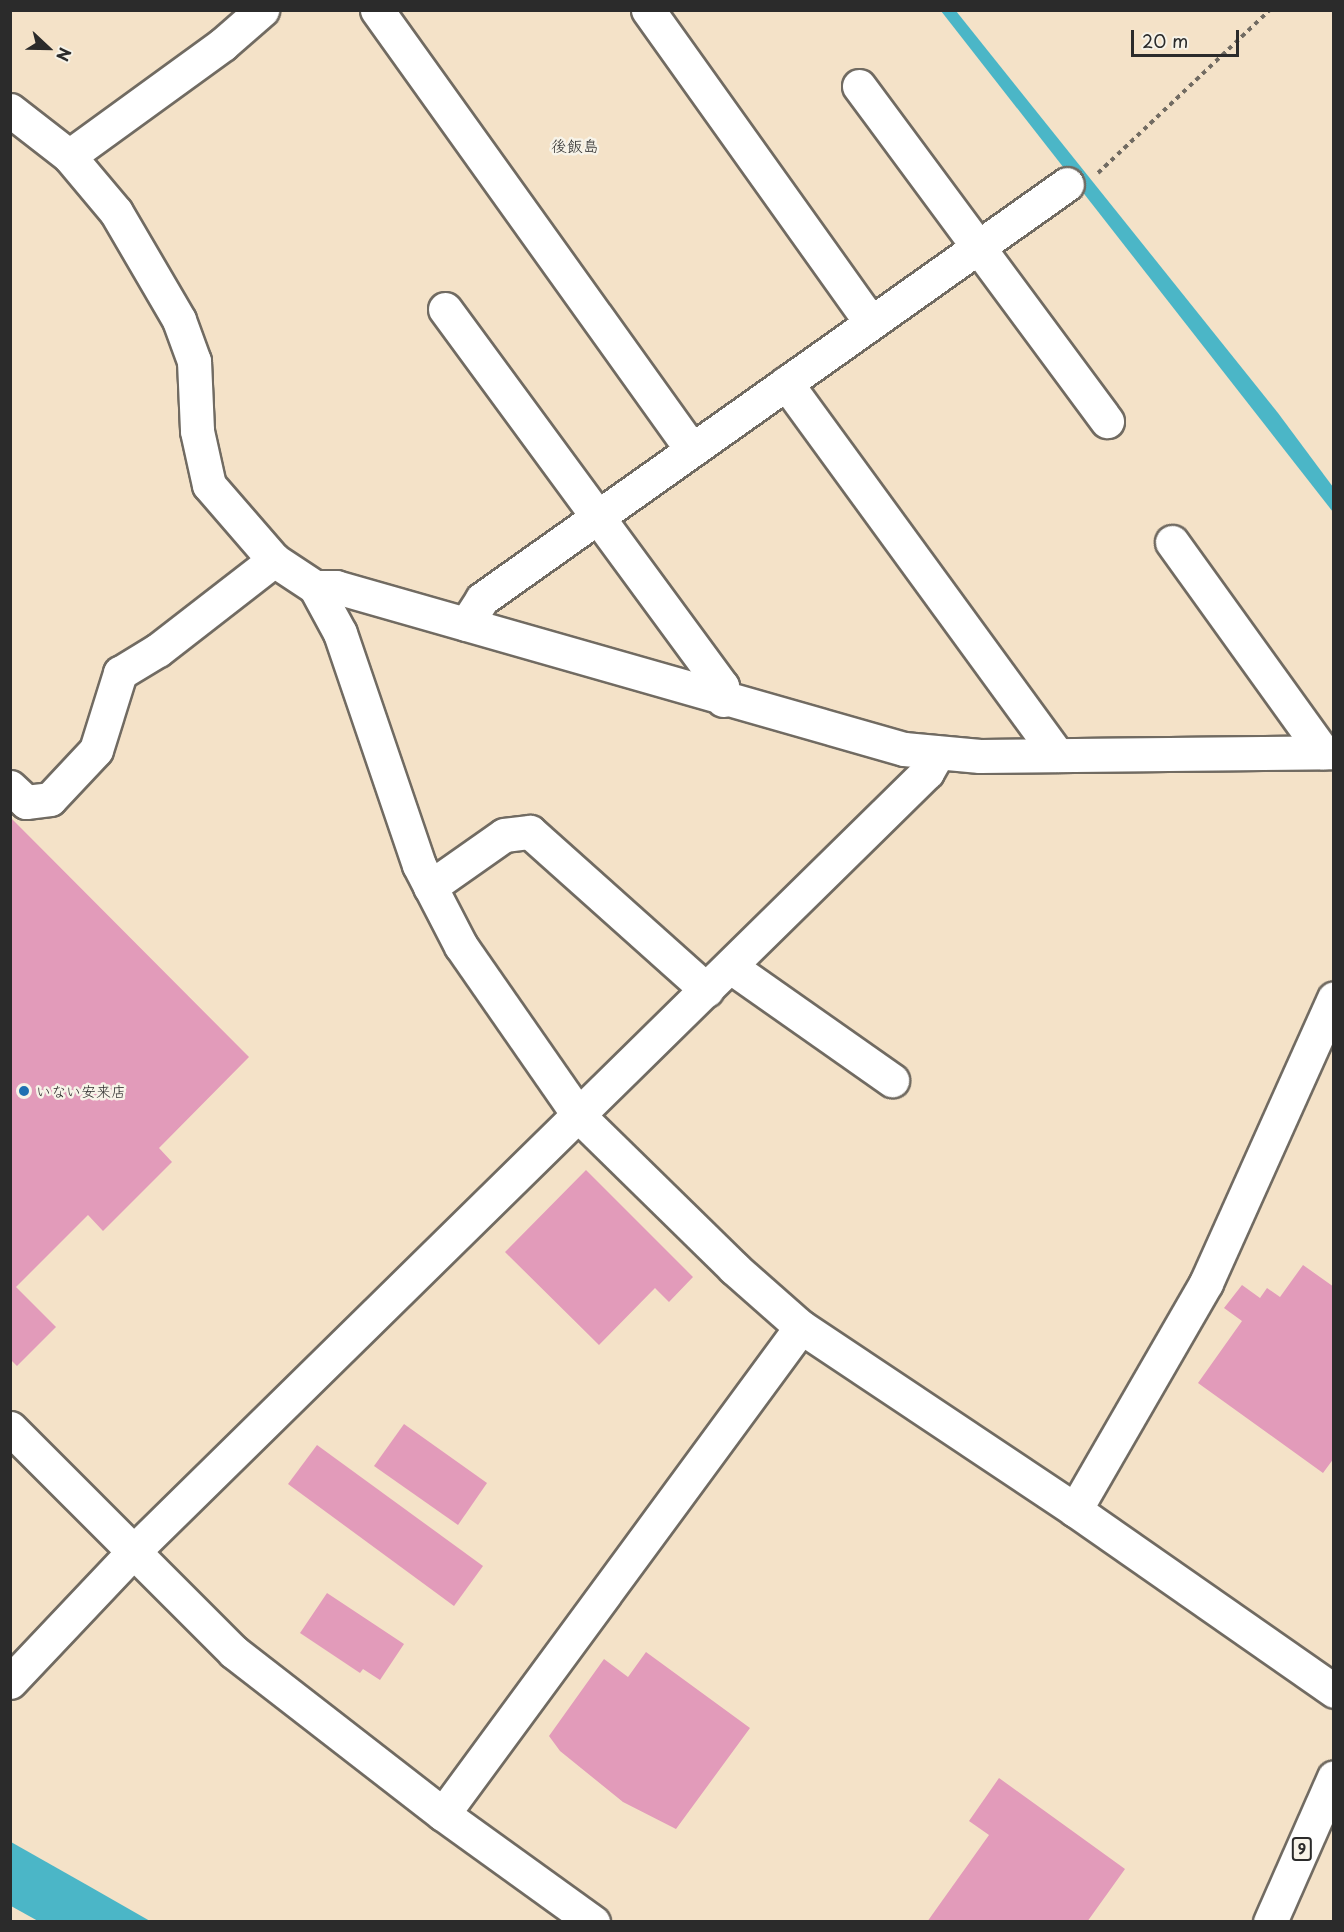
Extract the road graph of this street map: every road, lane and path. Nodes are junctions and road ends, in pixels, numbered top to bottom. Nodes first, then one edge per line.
1 (262, 10) edge
2 (377, 10) edge
3 (648, 10) edge
4 (1270, 10) edge
5 (859, 86) dead end
6 (11, 112) edge
7 (69, 156) junction
8 (1081, 179) joint
9 (979, 246) junction
10 (445, 309) dead end
11 (871, 323) junction
12 (786, 383) junction
13 (1107, 421) dead end
14 (692, 450) junction
15 (598, 516) junction
16 (1172, 542) dead end
17 (274, 560) junction
18 (315, 587) junction
19 (466, 624) junction
20 (723, 700) junction
21 (1328, 752) edge
22 (938, 753) junction
23 (1057, 755) junction
24 (10, 787) edge
25 (430, 887) junction
26 (731, 967) junction
27 (707, 990) junction
28 (1334, 998) edge
29 (892, 1080) dead end
30 (579, 1116) junction
31 (801, 1327) junction
32 (10, 1428) edge
33 (1075, 1510) junction
34 (134, 1551) junction
35 (10, 1682) edge
36 (1334, 1691) edge
37 (1334, 1777) edge
38 (443, 1814) junction
39 (593, 1922) edge
40 (1270, 1922) edge

1 - 7 main road
2 - 14 main road
3 - 11 main road
4 - 8 path
5 - 9 main road
6 - 7 main road
7 - 17 main road
8 - 9 main road
9 - 11 main road
9 - 13 main road
10 - 15 main road
11 - 12 main road
12 - 14 main road
12 - 23 main road
14 - 15 main road
15 - 19 main road
15 - 20 main road
16 - 21 main road
17 - 18 main road
17 - 24 main road
18 - 19 main road
18 - 25 main road
19 - 20 main road
20 - 22 main road
21 - 23 main road
22 - 23 main road
22 - 26 main road
25 - 27 main road
25 - 30 main road
26 - 27 main road
26 - 29 main road
27 - 30 main road
28 - 33 main road
30 - 31 main road
30 - 34 main road
31 - 33 main road
31 - 38 main road
32 - 34 main road
33 - 36 main road
34 - 35 main road
34 - 38 main road
37 - 40 main road, 9
38 - 39 main road

